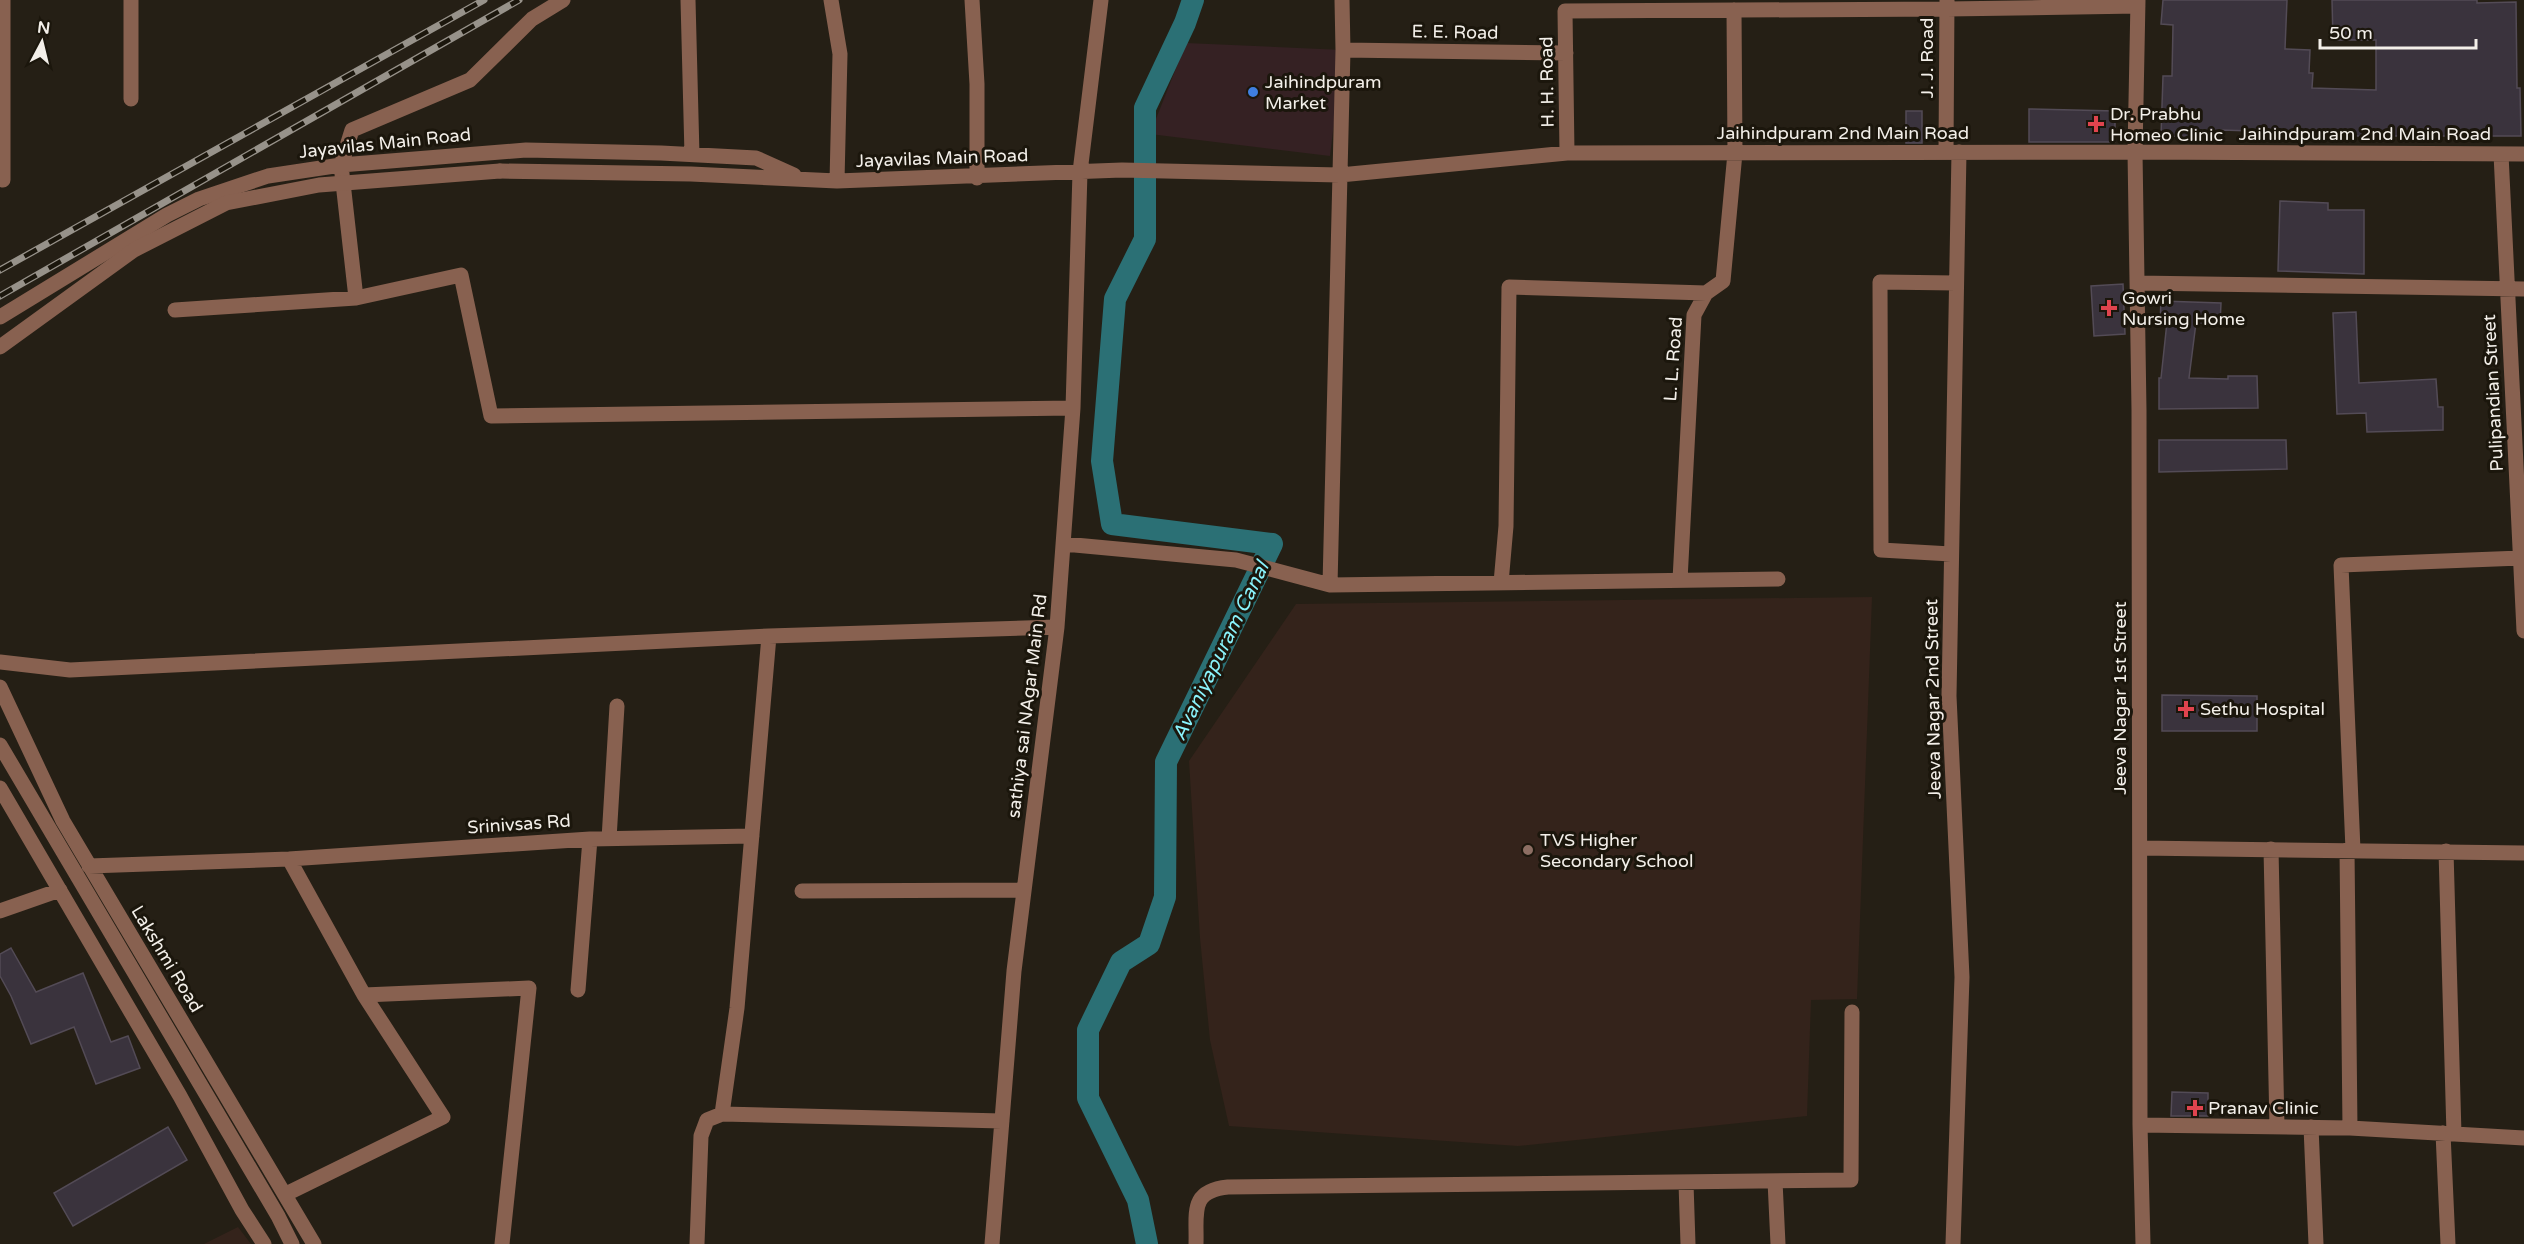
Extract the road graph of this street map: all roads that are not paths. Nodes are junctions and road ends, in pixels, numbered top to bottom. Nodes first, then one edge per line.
1 (3, 0) edge
2 (131, 0) edge
3 (563, 0) edge
4 (688, 0) edge
5 (831, 0) edge
6 (972, 0) edge
7 (1101, 0) edge
8 (1342, 0) edge
9 (2138, 3) edge
10 (1947, 5) edge
11 (1740, 7) edge
12 (1343, 50) junction
13 (1566, 53) junction
14 (131, 99) dead end
15 (2, 122) edge
16 (1953, 152) junction
17 (2135, 152) junction
18 (1567, 153) junction
19 (1735, 153) junction
20 (2501, 154) junction
21 (2524, 154) edge
22 (692, 155) junction
23 (341, 165) junction
24 (1122, 170) joint
25 (1080, 172) junction
26 (1340, 175) junction
27 (977, 178) junction
28 (3, 180) dead end
29 (806, 180) junction
30 (837, 181) junction
31 (1956, 283) junction
32 (2137, 283) junction
33 (2508, 289) junction
34 (2524, 289) edge
35 (1706, 293) junction
36 (356, 298) junction
37 (175, 310) dead end
38 (0, 317) edge
39 (0, 347) edge
40 (1073, 408) junction
41 (1064, 544) junction
42 (1952, 554) junction
43 (2521, 558) junction
44 (1778, 579) dead end
45 (1680, 580) junction
46 (1501, 583) junction
47 (1330, 585) junction
48 (1057, 627) junction
49 (2524, 631) edge
50 (770, 636) junction
51 (0, 662) edge
52 (0, 687) edge
53 (616, 706) dead end
54 (0, 745) edge
55 (0, 788) edge
56 (752, 836) junction
57 (590, 839) junction
58 (609, 839) junction
59 (2140, 848) junction
60 (2271, 849) junction
61 (2350, 850) junction
62 (2446, 851) junction
63 (2524, 852) edge
64 (289, 859) junction
65 (89, 866) junction
66 (1024, 890) junction
67 (60, 891) junction
68 (802, 891) dead end
69 (0, 911) edge
70 (578, 990) dead end
71 (364, 995) junction
72 (1852, 1012) dead end
73 (722, 1114) junction
74 (1002, 1121) junction
75 (2140, 1125) junction
76 (2277, 1127) junction
77 (2311, 1127) junction
78 (2350, 1128) junction
79 (2448, 1134) junction
80 (2524, 1138) edge
81 (1775, 1181) junction
82 (1686, 1183) junction
83 (286, 1194) junction
84 (264, 1244) edge
85 (292, 1244) edge
86 (314, 1244) edge
87 (502, 1244) edge
88 (697, 1244) edge
89 (992, 1244) edge
90 (1196, 1244) edge
91 (1688, 1244) edge
92 (1778, 1244) edge
93 (1953, 1244) edge
94 (2144, 1244) edge
95 (2316, 1244) edge
96 (2448, 1244) edge

1 - 15 street
2 - 14 street
3 - 23 street
4 - 22 street
5 - 30 street
6 - 27 street
7 - 25 street, sathiya sai NAgar Main Rd
8 - 12 street
9 - 10 street
9 - 17 street, Jeeva Nagar 1st Street
10 - 11 street
10 - 16 street, J. J. Road
11 - 13 street, H. H. Road
11 - 19 street, L. L. Road
12 - 13 street, E. E. Road
12 - 26 street
13 - 18 street, H. H. Road
15 - 28 street
16 - 17 street, Jaihindpuram 2nd Main Road
16 - 19 street, Jaihindpuram 2nd Main Road
16 - 31 street, Jeeva Nagar 2nd Street
17 - 20 street, Jaihindpuram 2nd Main Road
17 - 32 street, Jeeva Nagar 1st Street
18 - 19 street, Jaihindpuram 2nd Main Road
18 - 26 street, Jaihindpuram 2nd Main Road
19 - 35 street, L. L. Road
20 - 21 street, Jaihindpuram 2nd Main Road
20 - 33 street, Pulipandian Street
22 - 23 street, Jayavilas Main Road
22 - 29 street, Jayavilas Main Road
23 - 36 street
23 - 38 street, Jayavilas Main Road
24 - 25 street, Jayavilas Main Road
24 - 26 street, Jaihindpuram 2nd Main Road
25 - 27 street, Jayavilas Main Road
25 - 40 street, sathiya sai NAgar Main Rd
26 - 47 street
27 - 30 street, Jayavilas Main Road
29 - 30 street, Jayavilas Main Road
29 - 39 street, Jayavilas Main Road, bridge
31 - 42 street, Jeeva Nagar 2nd Street
31 - 42 street
32 - 33 street
32 - 59 street, Jeeva Nagar 1st Street
33 - 34 street
33 - 43 street, Pulipandian Street
35 - 45 street, L. L. Road
35 - 46 street
36 - 37 street
36 - 40 street
40 - 41 street, sathiya sai NAgar Main Rd
41 - 47 street
41 - 48 street, sathiya sai NAgar Main Rd
42 - 93 street, Jeeva Nagar 2nd Street
43 - 49 street, Pulipandian Street
43 - 61 street
44 - 45 street
45 - 46 street
46 - 47 street
48 - 50 street
48 - 66 street, sathiya sai NAgar Main Rd
50 - 51 street
50 - 56 street
52 - 65 street, Lakshmi Road
53 - 58 street
54 - 85 street
55 - 67 street
56 - 58 street, Srinivsas Rd
56 - 73 street
57 - 58 street, Srinivsas Rd
57 - 64 street, Srinivsas Rd
57 - 70 street
59 - 60 street
59 - 75 street, Jeeva Nagar 1st Street
60 - 61 street
60 - 76 street
61 - 62 street
61 - 78 street
62 - 63 street
62 - 79 street
64 - 65 street, Srinivsas Rd
64 - 71 street
65 - 83 street, Lakshmi Road
66 - 68 street
66 - 74 street, sathiya sai NAgar Main Rd
67 - 69 street
67 - 84 street
71 - 83 street
71 - 87 street
72 - 81 street
73 - 74 street
73 - 88 street
74 - 89 street, sathiya sai NAgar Main Rd
75 - 76 street
75 - 94 street, Jeeva Nagar 1st Street
76 - 77 street
77 - 78 street
77 - 95 street
78 - 79 street
79 - 80 street
79 - 96 street
81 - 82 street
81 - 92 street
82 - 90 street
82 - 91 street
83 - 86 street, Lakshmi Road

